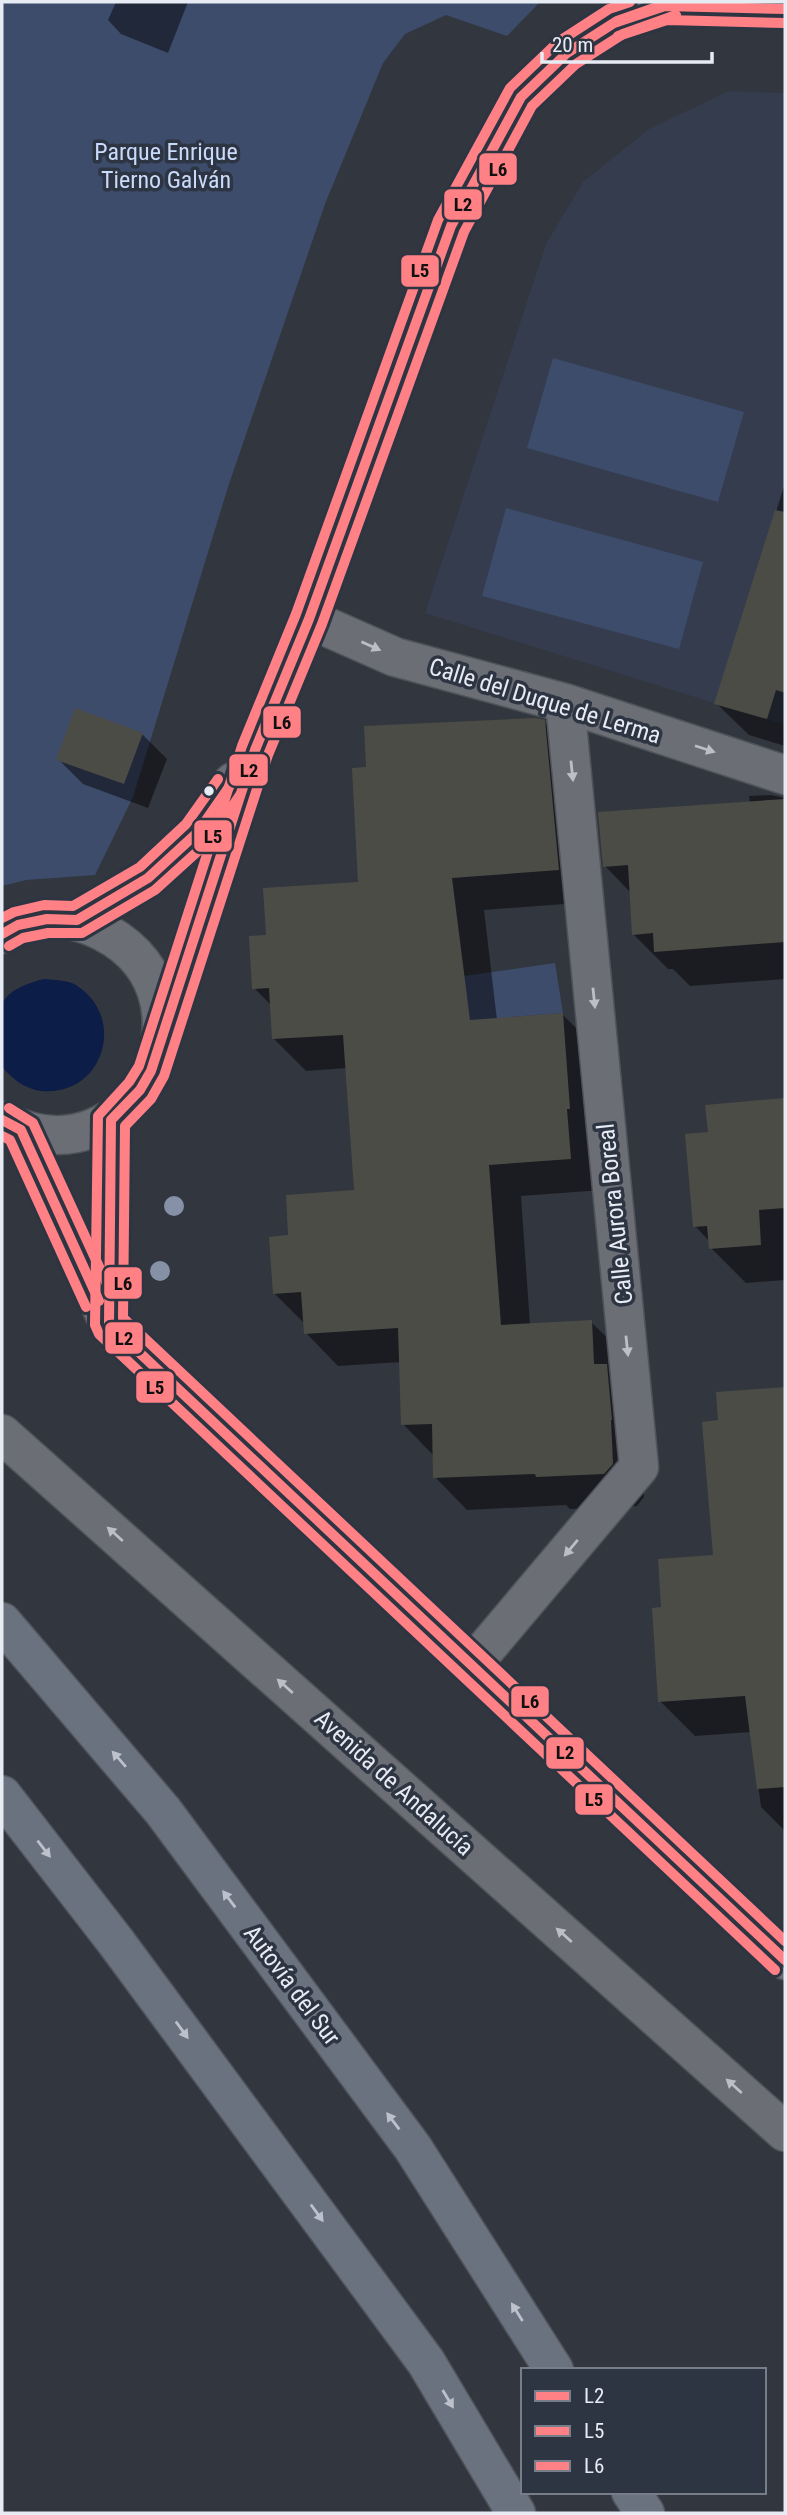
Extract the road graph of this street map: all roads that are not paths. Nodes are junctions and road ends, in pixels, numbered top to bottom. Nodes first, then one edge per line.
1 (668, 4) edge
2 (785, 9) edge
3 (309, 619) junction
4 (565, 704) junction
5 (255, 751) junction
6 (785, 775) edge
7 (77, 920) junction
8 (2, 934) edge
9 (163, 1031) junction
10 (111, 1120) junction
11 (12, 1125) edge
12 (109, 1324) junction
13 (2, 1434) edge
14 (2, 1622) edge
15 (472, 1665) junction
16 (2, 1796) edge
17 (785, 1960) edge
18 (785, 2132) edge
19 (553, 2368) edge
20 (632, 2494) edge
21 (516, 2513) edge
22 (645, 2513) edge

1 - 2 street
1 - 3 street
3 -> 4 street, Calle del Duque de Lerma
3 - 5 street
4 -> 6 street, Calle del Duque de Lerma
4 -> 15 street, Calle Aurora Boreal
5 - 7 street
5 - 9 street
7 - 8 street
7 - 9 street
9 - 10 street
10 - 11 street
10 - 12 street
11 - 12 street
12 - 15 street
18 -> 13 street, Avenida de Andalucía
19 -> 14 highway, Autovía del Sur
15 - 17 street
16 -> 21 highway
20 - 22 highway

